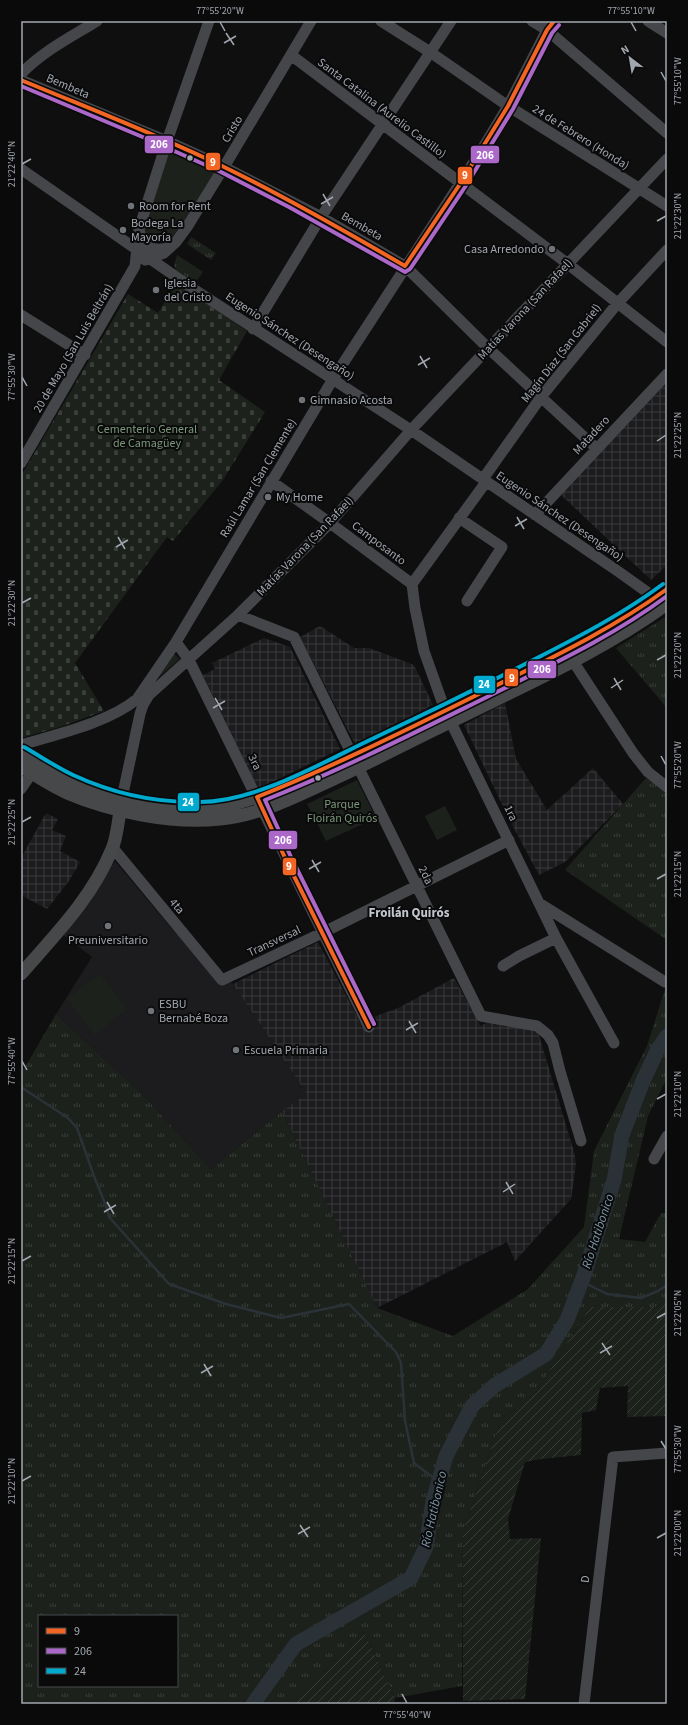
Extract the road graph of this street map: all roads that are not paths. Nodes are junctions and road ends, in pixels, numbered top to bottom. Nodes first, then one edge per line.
1 (98, 21) edge
2 (209, 21) edge
3 (311, 21) edge
4 (381, 21) edge
5 (451, 21) edge
6 (532, 21) edge
7 (648, 21) edge
8 (551, 26) edge
9 (667, 33) edge
10 (430, 52) junction
11 (291, 55) junction
12 (21, 74) edge
13 (21, 80) edge
14 (508, 106) junction
15 (383, 123) junction
16 (667, 133) edge
17 (167, 141) junction
18 (667, 159) edge
19 (224, 167) junction
20 (21, 169) edge
21 (460, 184) junction
22 (638, 188) junction
23 (667, 206) edge
24 (321, 217) junction
25 (139, 230) junction
26 (176, 242) junction
27 (137, 250) junction
28 (667, 250) edge
29 (152, 259) junction
30 (568, 264) junction
31 (136, 266) junction
32 (405, 266) junction
33 (617, 304) junction
34 (21, 315) edge
35 (253, 329) junction
36 (667, 342) edge
37 (488, 348) junction
38 (85, 355) junction
39 (667, 374) edge
40 (333, 379) junction
41 (541, 397) junction
42 (411, 430) junction
43 (596, 448) junction
44 (21, 462) edge
45 (271, 481) junction
46 (485, 481) junction
47 (535, 515) junction
48 (459, 518) junction
49 (330, 523) junction
50 (412, 584) junction
51 (667, 589) edge
52 (467, 601) dead end
53 (663, 603) edge
54 (238, 616) junction
55 (176, 642) junction
56 (569, 656) junction
57 (189, 660) junction
58 (146, 692) junction
59 (130, 704) junction
60 (140, 714) junction
61 (448, 716) junction
62 (21, 745) edge
63 (21, 752) edge
64 (352, 755) junction
65 (359, 767) junction
66 (27, 770) edge
67 (667, 787) edge
68 (21, 789) edge
69 (257, 797) junction
70 (121, 804) junction
71 (263, 810) junction
72 (509, 840) junction
73 (113, 848) junction
74 (417, 886) junction
75 (541, 905) junction
76 (322, 933) junction
77 (556, 938) junction
78 (503, 966) dead end
79 (21, 974) edge
80 (222, 980) joint
81 (665, 982) dead end
82 (369, 1027) dead end
83 (614, 1043) dead end
84 (666, 1139) edge
85 (581, 1141) dead end
86 (654, 1159) dead end
87 (667, 1453) edge
88 (584, 1704) edge

1 - 12 street
2 - 17 street, 20 de Mayo (San Luis Beltrán)
3 - 11 street, Cristo
4 - 10 street, 24 de Febrero (Honda)
5 - 10 street
6 - 8 street
7 - 9 street
8 - 14 street, Raúl Lamar (San Clemente)
8 - 16 street
10 - 14 street, 24 de Febrero (Honda)
10 - 15 street
11 - 15 street, Santa Catalina (Aurelio Castillo)
11 - 19 street, Cristo
13 - 17 street, Bembeta
14 - 21 street, Raúl Lamar (San Clemente)
14 - 22 street, 24 de Febrero (Honda)
15 - 21 street, Santa Catalina (Aurelio Castillo)
15 - 24 street
17 - 19 street, Bembeta
17 - 25 street, 20 de Mayo (San Luis Beltrán)
18 - 22 street, Matías Varona (San Rafael)
19 - 24 street, Bembeta
19 - 26 street, Cristo
20 - 27 street, Eugenio Sánchez (Desengaño)
21 - 30 street, Santa Catalina (Aurelio Castillo)
21 - 32 street, Raúl Lamar (San Clemente)
22 - 23 street, 24 de Febrero (Honda)
22 - 30 street, Matías Varona (San Rafael)
24 - 32 street, Bembeta
24 - 35 street
25 - 26 street
25 - 27 street, 20 de Mayo (San Luis Beltrán)
26 - 29 street, Cristo
27 - 29 street, Eugenio Sánchez (Desengaño)
27 - 31 street, 20 de Mayo (San Luis Beltrán)
28 - 33 street, Magín Díaz (San Gabriel)
29 - 31 street, 20 de Mayo (San Luis Beltrán)
29 - 35 street, Eugenio Sánchez (Desengaño)
30 - 33 street, Santa Catalina (Aurelio Castillo)
30 - 37 street, Matías Varona (San Rafael)
31 - 38 street, 20 de Mayo (San Luis Beltrán)
32 - 37 street, Bembeta
32 - 40 street, Raúl Lamar (San Clemente)
33 - 36 street, Santa Catalina (Aurelio Castillo)
33 - 41 street, Magín Díaz (San Gabriel)
34 - 38 street
35 - 40 street, Eugenio Sánchez (Desengaño)
37 - 41 street, Bembeta
37 - 42 street, Matías Varona (San Rafael)
38 - 44 street, 20 de Mayo (San Luis Beltrán)
39 - 43 street, Matadero
40 - 42 street, Eugenio Sánchez (Desengaño)
40 - 45 street, Raúl Lamar (San Clemente)
41 - 43 street, Bembeta
41 - 46 street, Magín Díaz (San Gabriel)
42 - 46 street, Eugenio Sánchez (Desengaño)
42 - 49 street, Matías Varona (San Rafael)
43 - 47 street, Matadero
45 - 49 street, Camposanto
45 - 55 street, Raúl Lamar (San Clemente)
46 - 47 street, Eugenio Sánchez (Desengaño)
46 - 48 street, Magín Díaz (San Gabriel)
47 - 53 street, Eugenio Sánchez (Desengaño)
48 - 50 street, Magín Díaz (San Gabriel)
48 - 52 street
49 - 50 street, Camposanto
49 - 54 street, Matías Varona (San Rafael)
50 - 61 street, 1ra
51 - 53 main road
53 - 56 main road
54 - 57 street, Matías Varona (San Rafael)
54 - 64 street, 2da
55 - 57 street, 3ra
55 - 58 street, Raúl Lamar (San Clemente)
56 - 61 main road
56 - 67 street
57 - 58 street, Matías Varona (San Rafael)
57 - 69 street, 3ra
58 - 59 street, Raúl Lamar (San Clemente)
58 - 60 street, Matías Varona (San Rafael)
59 - 60 street
59 - 62 street, Raúl Lamar (San Clemente)
60 - 70 street, Matías Varona (San Rafael)
61 - 64 main road
61 - 65 main road
61 - 72 street, 1ra
63 - 70 main road
64 - 65 street, 2da
64 - 69 main road
65 - 71 main road
65 - 74 street, 2da
66 - 68 street
66 - 70 main road
69 - 70 main road
69 - 71 street, 3ra
70 - 71 main road
70 - 73 main road, Matías Varona (San Rafael)
71 - 76 street, 3ra
72 - 74 street, Transversal
72 - 75 street, 1ra
73 - 79 main road, Matías Varona (San Rafael)
73 - 80 street, 4ta
74 - 76 street, Transversal
74 - 85 street, 2da
75 - 77 street, 1ra
75 - 81 street
76 - 80 street, Transversal
76 - 82 street, 3ra
77 - 78 street
77 - 83 street, 1ra
84 - 86 street
87 - 88 street, D

